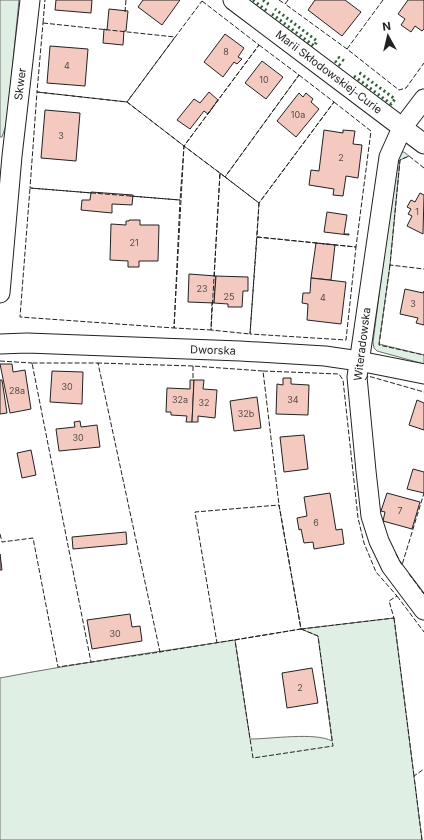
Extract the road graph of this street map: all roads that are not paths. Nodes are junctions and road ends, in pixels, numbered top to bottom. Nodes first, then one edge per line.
1 (30, 0) edge
2 (233, 0) edge
3 (424, 99) edge
4 (402, 128) junction
5 (424, 144) edge
6 (6, 156) edge
7 (0, 293) edge
8 (0, 344) edge
9 (359, 361) junction
10 (424, 374) edge
11 (424, 610) edge

1 - 6 street, Skwer
2 - 4 street, Marii Skłodowskiej-Curie
3 - 4 street, Witeradowska
4 - 5 street, Marii Skłodowskiej-Curie
4 - 9 street, Witeradowska
6 - 7 street, Skwer
8 - 9 street, Dworska
9 - 10 street, Dworska
9 - 11 street, Witeradowska

